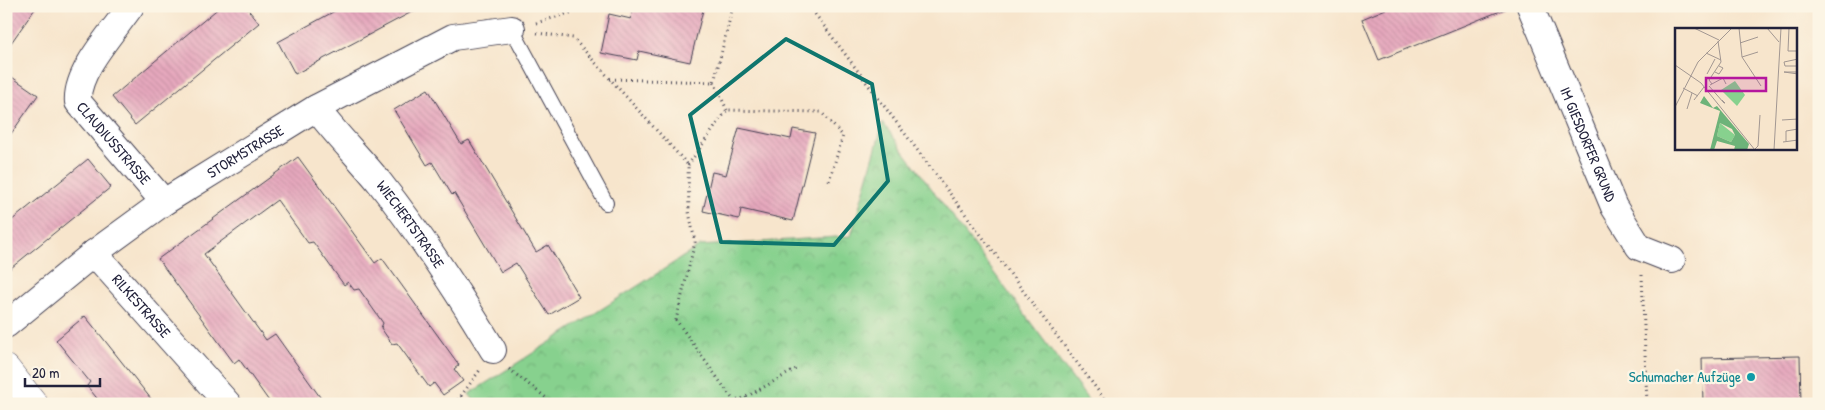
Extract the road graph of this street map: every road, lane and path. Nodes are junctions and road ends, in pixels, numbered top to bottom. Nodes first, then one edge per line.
1 (131, 6) edge
2 (593, 6) edge
3 (732, 6) edge
4 (809, 6) edge
5 (1530, 6) edge
6 (512, 30) junction
7 (609, 78) junction
8 (714, 82) junction
9 (316, 108) junction
10 (727, 110) junction
11 (688, 165) junction
12 (829, 181) dead end
13 (164, 202) junction
14 (606, 204) dead end
15 (1640, 247) junction
16 (94, 253) junction
17 (1672, 260) dead end
18 (6, 325) edge
19 (494, 350) junction
20 (6, 369) edge
21 (796, 370) dead end
22 (461, 396) junction
23 (746, 397) junction
24 (734, 401) junction
25 (34, 404) edge
26 (228, 404) edge
27 (455, 404) edge
28 (467, 404) edge
29 (554, 404) edge
30 (728, 404) edge
31 (749, 404) edge
32 (1108, 404) edge
33 (1647, 404) edge

1 - 13 street, CLAUDIUSSTRASSE
2 - 6 path
3 - 8 path
4 - 32 path
5 - 15 street, IM GIESDORFER GRUND
6 - 7 path
6 - 9 street, STORMSTRASSE
6 - 14 lane
7 - 8 path
7 - 11 path
8 - 10 path
9 - 13 street, STORMSTRASSE
9 - 19 street, WIECHERTSTRASSE
10 - 11 path
10 - 12 path
11 - 24 path
13 - 16 street, STORMSTRASSE
15 - 17 street
15 - 33 path
16 - 18 street, STORMSTRASSE
16 - 26 street, RILKESTRASSE
19 - 22 path
19 - 29 path
20 - 25 street
21 - 23 path
22 - 27 path
22 - 28 path
23 - 24 path
23 - 31 path
24 - 30 path

